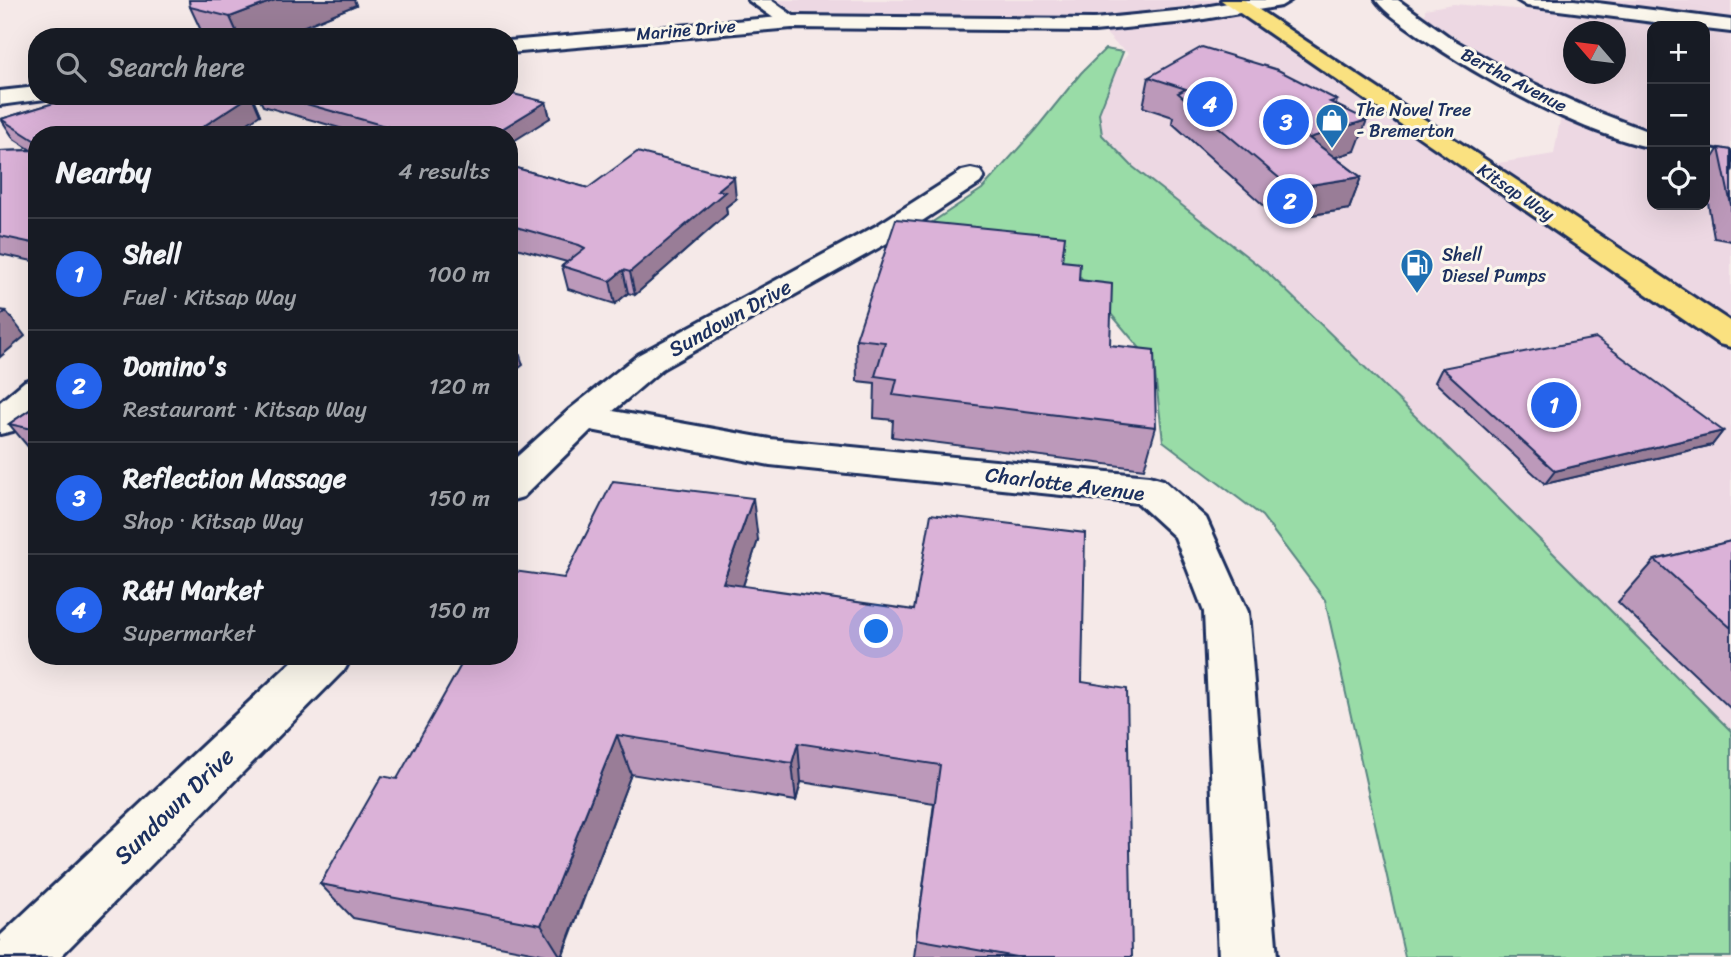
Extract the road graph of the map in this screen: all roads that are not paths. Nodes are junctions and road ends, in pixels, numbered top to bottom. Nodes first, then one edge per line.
1 (758, 0) edge
2 (1281, 0) edge
3 (1386, 0) edge
4 (1527, 0) edge
5 (1236, 3) edge
6 (792, 22) junction
7 (1731, 26) edge
8 (518, 46) edge
9 (1647, 139) edge
10 (1710, 157) edge
11 (1731, 161) edge
12 (971, 177) dead end
13 (1731, 337) edge
14 (28, 397) edge
15 (583, 417) junction
16 (0, 422) edge
17 (518, 478) edge
18 (320, 665) edge
19 (1248, 954) edge
20 (20, 957) edge

1 - 6 street
2 - 5 street, Marine Drive
3 - 9 street, Bertha Avenue
4 - 7 street
5 - 6 street, Marine Drive
5 - 13 main road, Kitsap Way
6 - 8 street, Marine Drive
10 - 11 street
12 - 15 street, Sundown Drive
14 - 16 street
15 - 17 street, Sundown Drive
15 - 19 street, Charlotte Avenue
18 - 20 street, Sundown Drive

